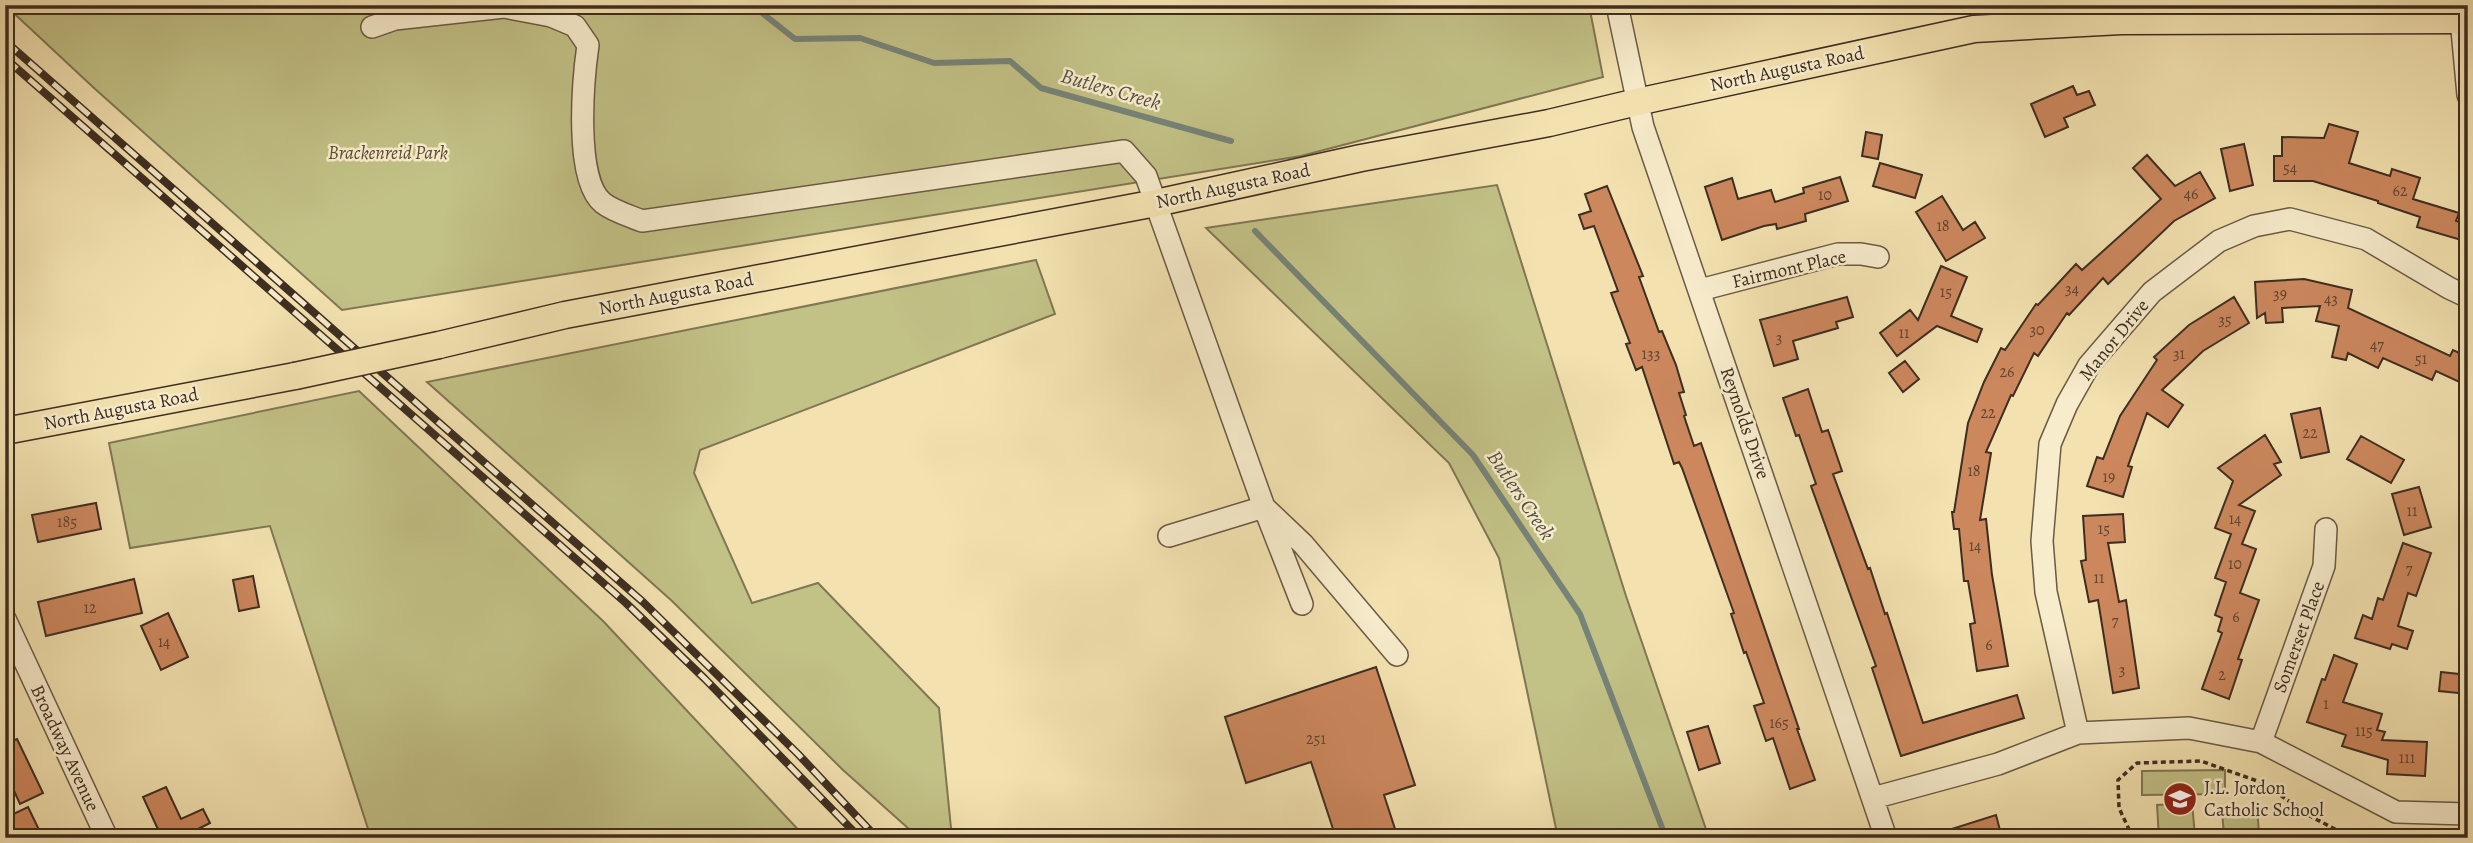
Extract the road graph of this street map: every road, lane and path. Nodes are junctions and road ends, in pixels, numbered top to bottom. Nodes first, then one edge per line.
1 (1617, 5) edge
2 (2463, 15) edge
3 (372, 27) dead end
4 (2468, 95) edge
5 (1637, 102) junction
6 (1156, 203) junction
7 (1878, 257) dead end
8 (1700, 290) junction
9 (2468, 297) edge
10 (5, 431) edge
11 (1264, 507) junction
12 (2326, 529) dead end
13 (1169, 536) dead end
14 (1302, 604) dead end
15 (5, 619) edge
16 (1397, 655) dead end
17 (2078, 733) junction
18 (2261, 742) junction
19 (1873, 799) junction
20 (2468, 814) edge
21 (107, 838) edge
22 (1886, 838) edge
23 (2133, 838) edge
24 (2352, 838) edge

1 - 5 street, Reynolds Drive
2 - 4 street
2 - 5 main road, North Augusta Road
3 - 6 street
5 - 6 main road, North Augusta Road
5 - 8 street, Reynolds Drive
6 - 10 main road, North Augusta Road, bridge
6 - 11 street
7 - 8 street, Fairmont Place
8 - 19 street, Reynolds Drive
9 - 17 street, Manor Drive
11 - 13 street
11 - 14 street
11 - 16 street
12 - 18 street, Somerset Place
15 - 21 street, Broadway Avenue
17 - 18 street
17 - 19 street
18 - 20 street
19 - 22 street, Reynolds Drive
23 - 24 path

